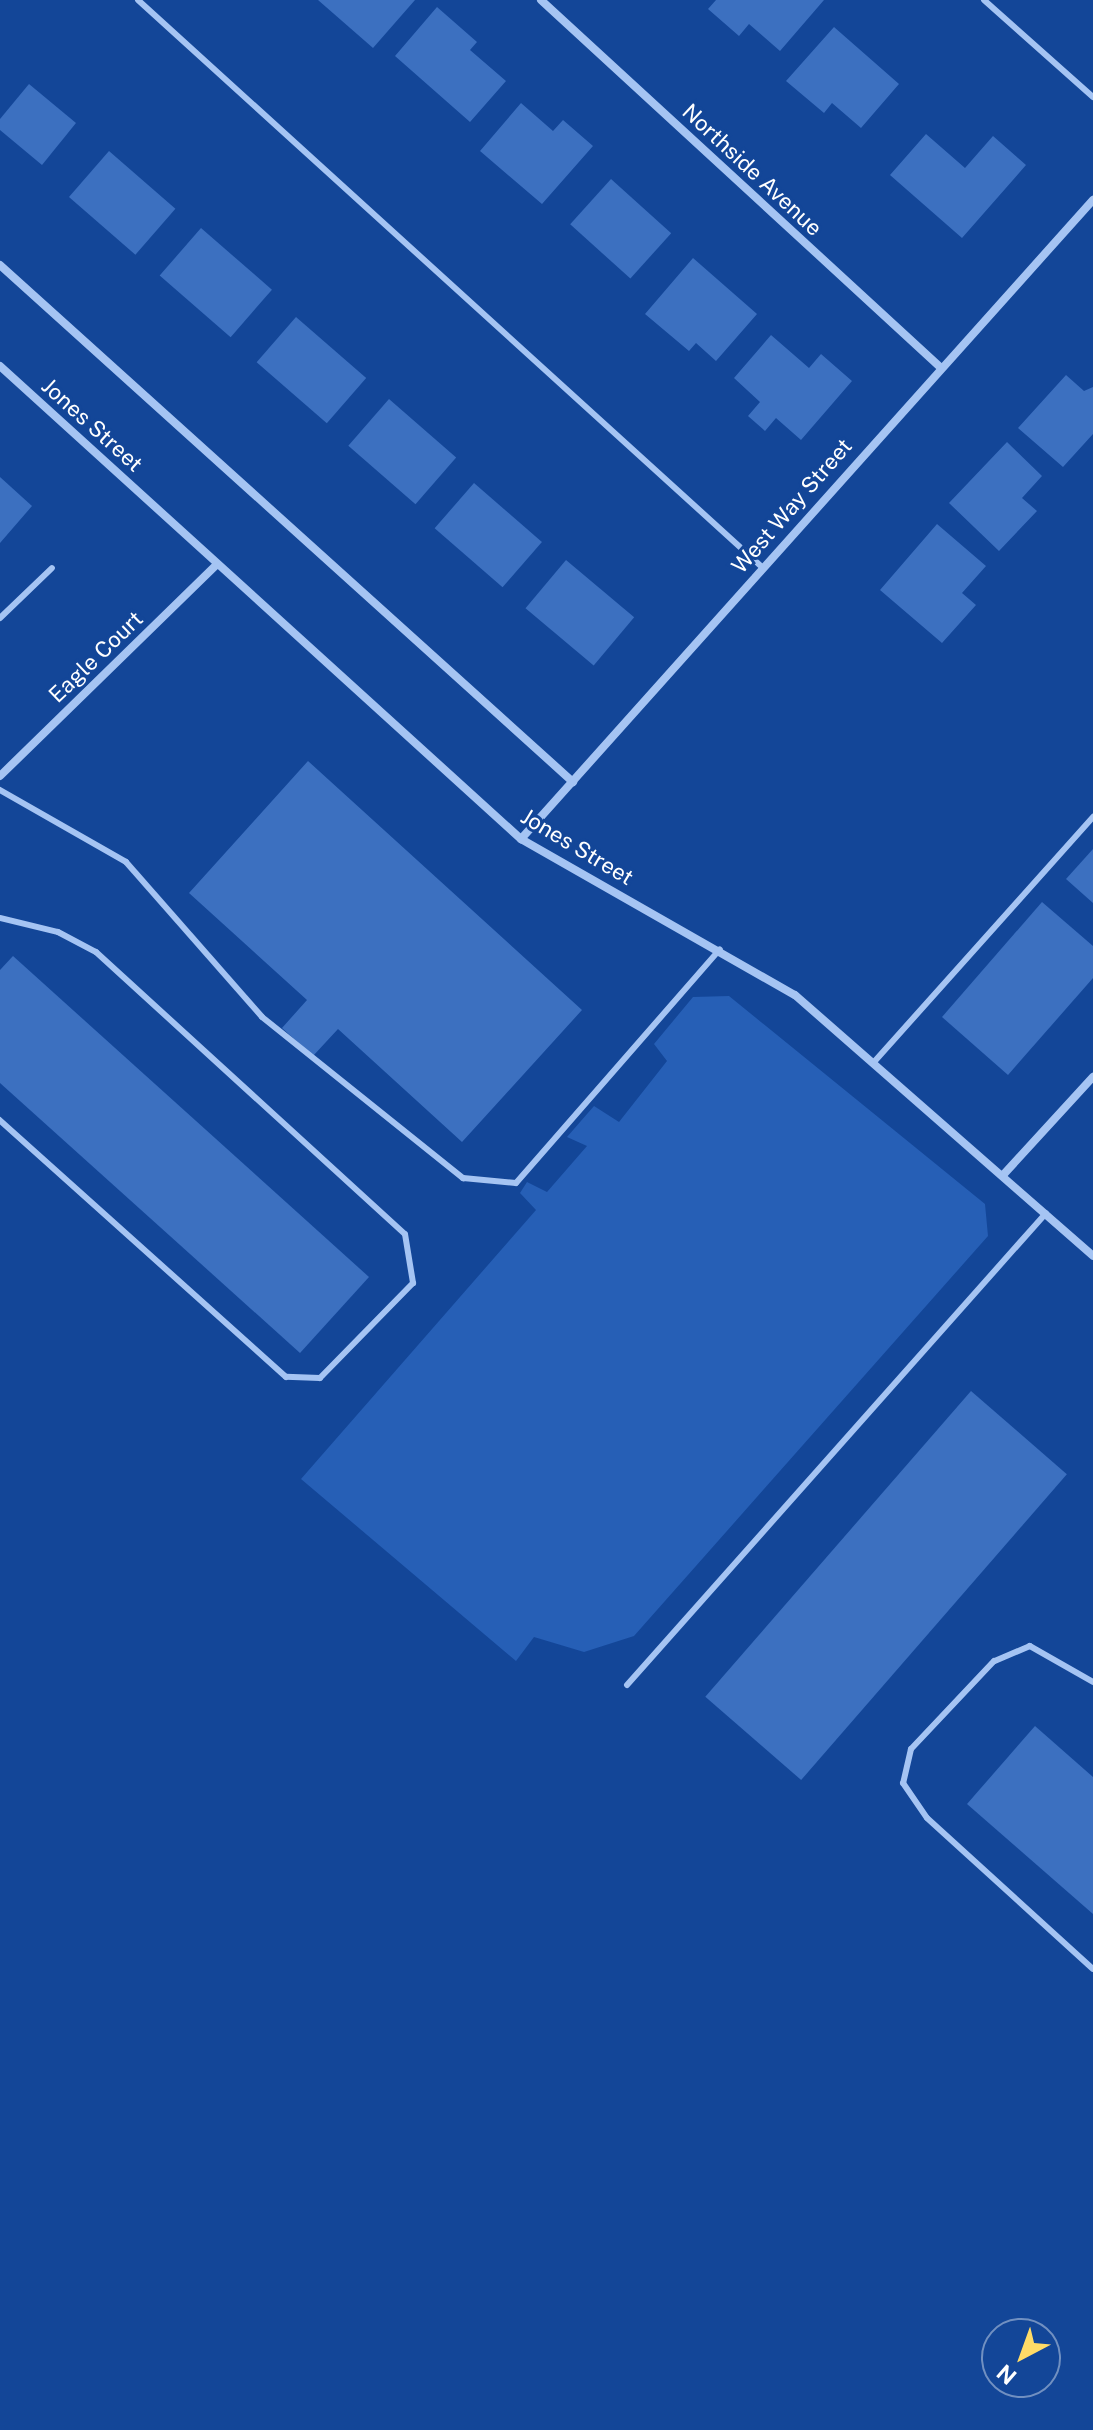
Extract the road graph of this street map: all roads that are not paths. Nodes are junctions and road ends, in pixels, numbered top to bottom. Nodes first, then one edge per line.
1 (138, 0) edge
2 (541, 0) edge
3 (984, 0) edge
4 (1093, 97) edge
5 (1093, 200) edge
6 (0, 265) edge
7 (0, 366) edge
8 (939, 366) junction
9 (217, 564) junction
10 (762, 567) junction
11 (52, 568) dead end
12 (0, 618) edge
13 (0, 776) edge
14 (573, 782) junction
15 (0, 790) edge
16 (1093, 817) edge
17 (521, 839) junction
18 (0, 918) edge
19 (720, 949) junction
20 (874, 1062) junction
21 (1093, 1077) edge
22 (0, 1120) edge
23 (1004, 1174) junction
24 (1046, 1213) junction
25 (1093, 1256) edge
26 (1093, 1682) edge
27 (627, 1685) dead end
28 (1093, 1969) edge

1 - 10 lane
2 - 8 street, Northside Avenue
3 - 4 lane
5 - 8 street, West Way Street
6 - 14 street
7 - 9 street, Jones Street
8 - 10 street, West Way Street
9 - 13 street, Eagle Court
9 - 17 street, Jones Street
10 - 14 street, West Way Street
11 - 12 lane
14 - 17 street, West Way Street
15 - 19 lane
16 - 20 lane
17 - 19 street, Jones Street
18 - 22 lane
19 - 20 street, Jones Street
20 - 23 street, Jones Street
21 - 23 street
23 - 24 street, Jones Street
24 - 25 street, Jones Street
24 - 27 lane
26 - 28 lane

